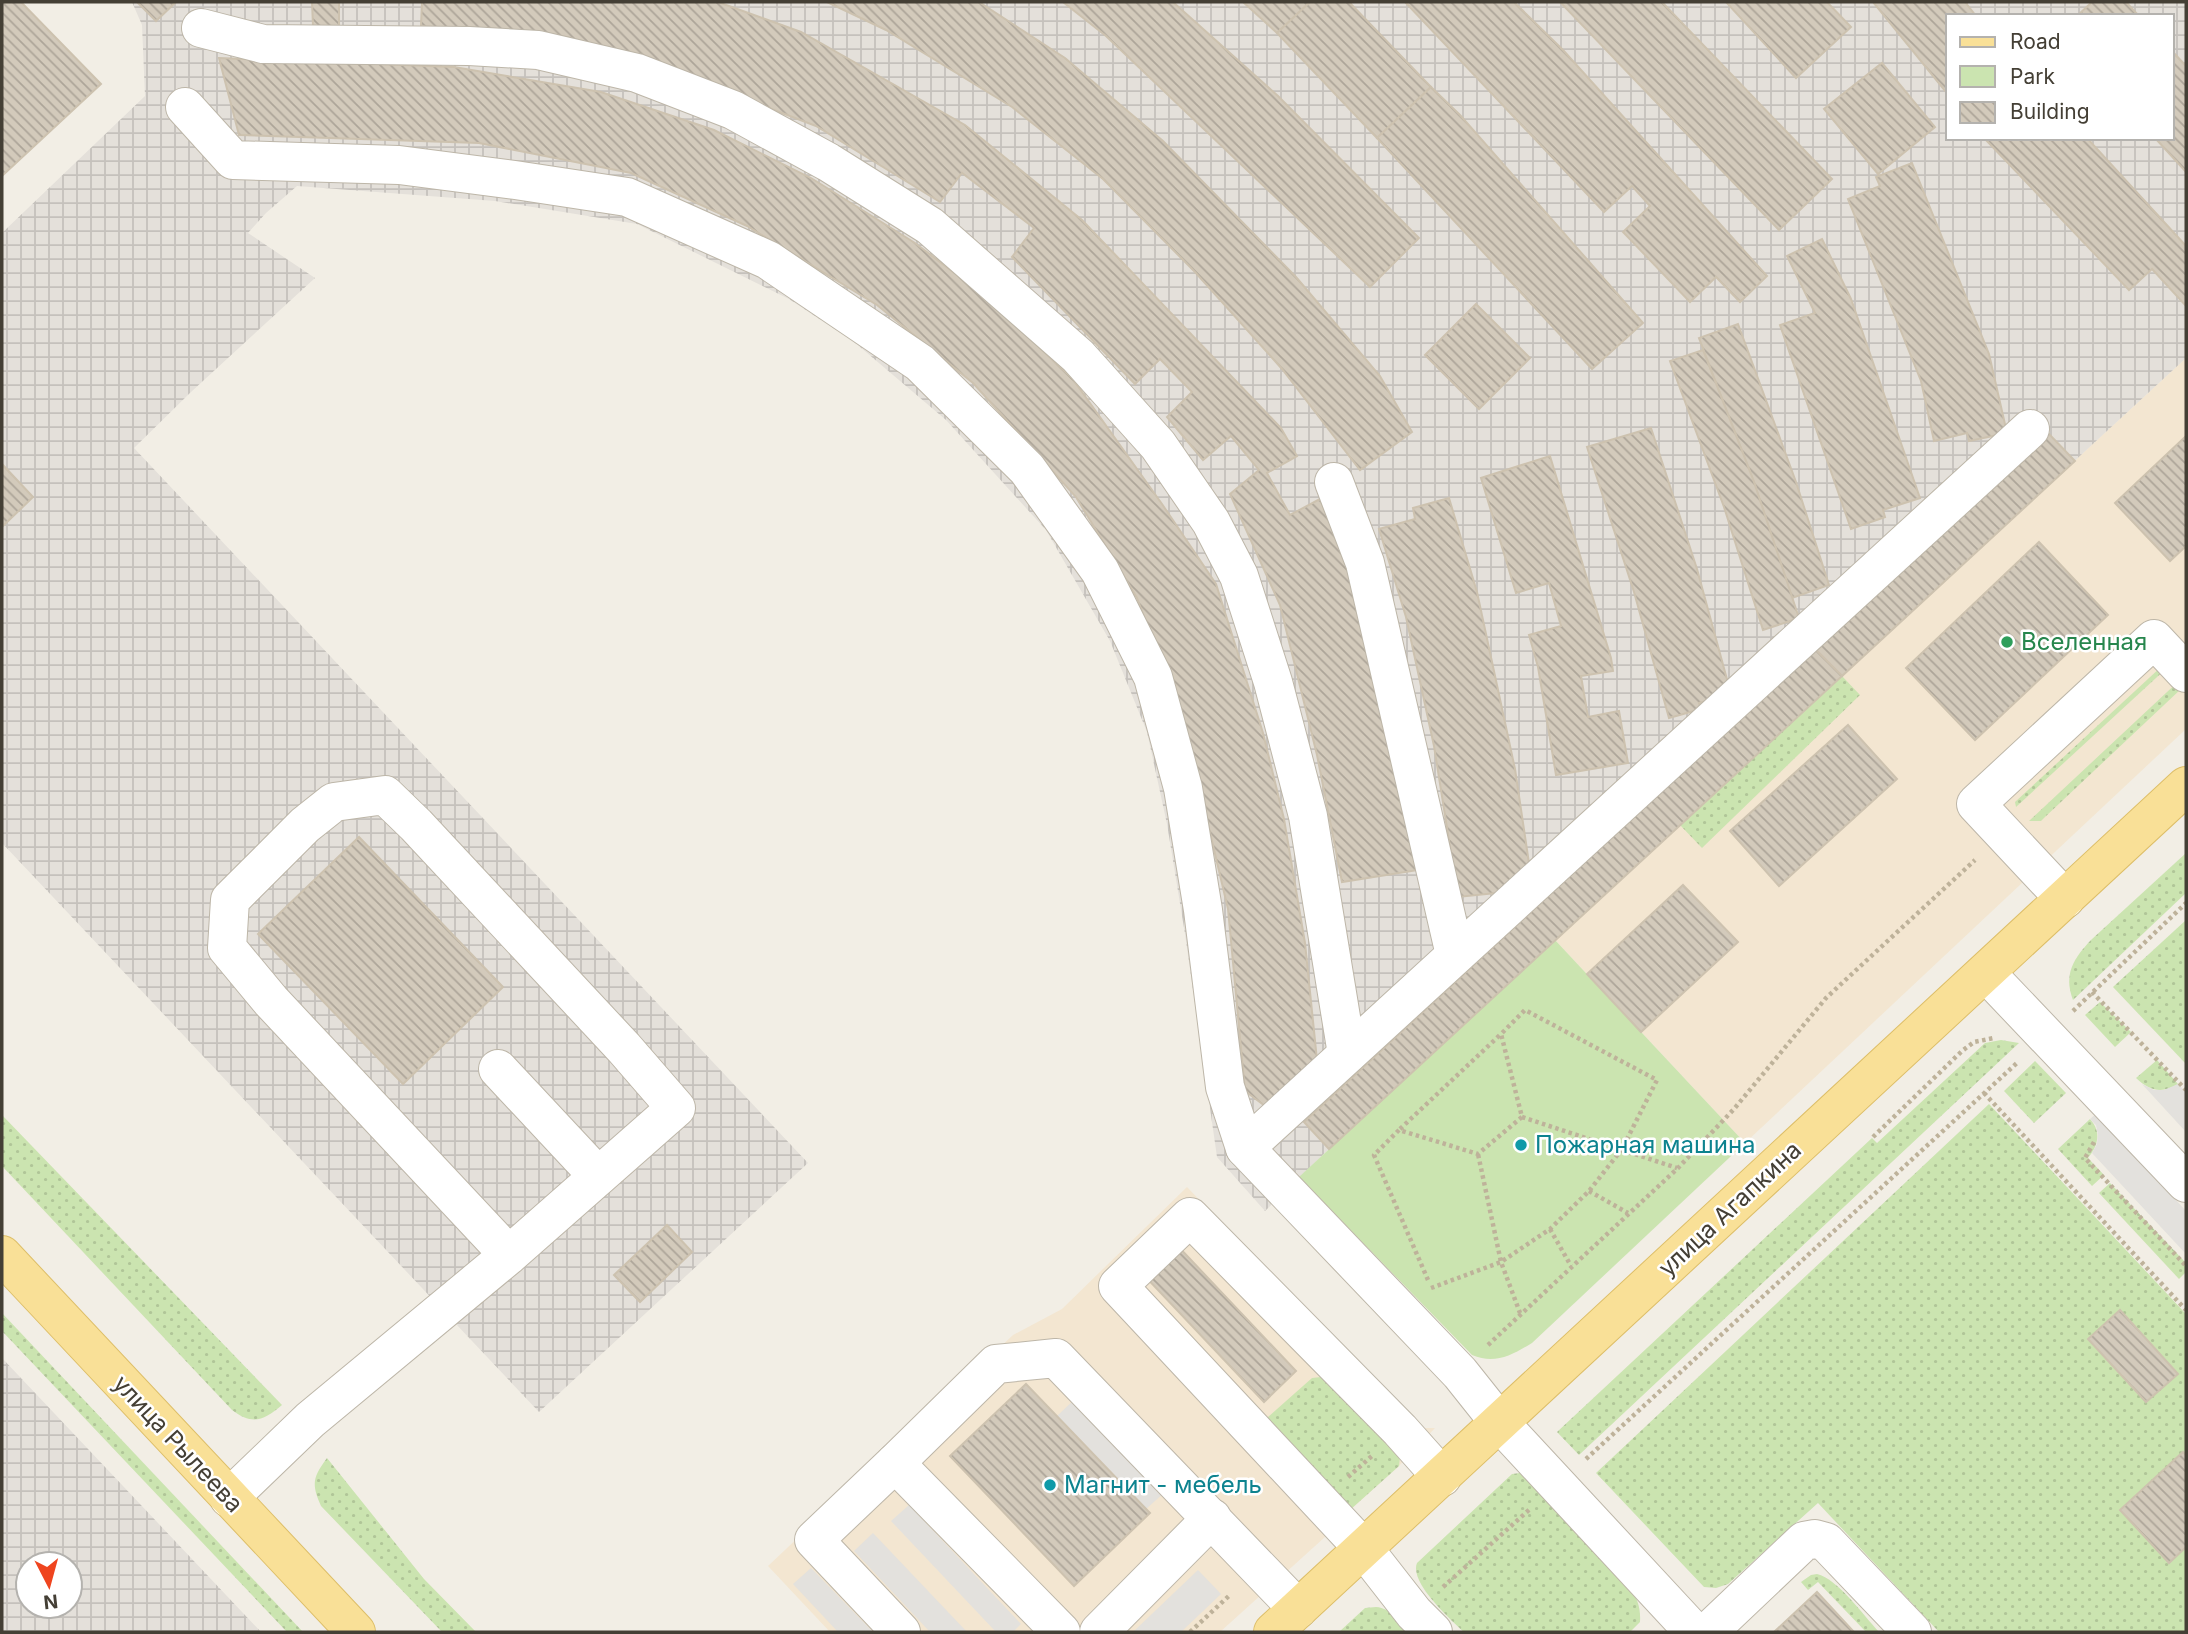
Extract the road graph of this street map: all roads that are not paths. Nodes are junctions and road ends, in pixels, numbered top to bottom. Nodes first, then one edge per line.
1 (201, 28) dead end
2 (185, 107) dead end
3 (2030, 429) dead end
4 (1334, 482) dead end
5 (2186, 673) edge
6 (2186, 786) edge
7 (2065, 899) junction
8 (1455, 955) junction
9 (1986, 973) junction
10 (1347, 1054) junction
11 (498, 1069) dead end
12 (1245, 1147) junction
13 (598, 1176) junction
14 (2186, 1183) edge
15 (2, 1255) edge
16 (509, 1255) junction
17 (1499, 1422) junction
18 (895, 1463) junction
19 (1442, 1477) junction
20 (229, 1498) junction
21 (1212, 1518) junction
22 (1364, 1549) junction
23 (1286, 1621) edge
24 (1423, 1623) edge
25 (356, 1632) edge
26 (901, 1632) edge
27 (1061, 1632) edge
28 (1099, 1632) edge
29 (1694, 1632) edge
30 (1708, 1632) edge
31 (1912, 1632) edge

1 - 10 street
2 - 12 street
3 - 8 street
4 - 8 street
5 - 7 street
6 - 7 main road, улица Агапкина
7 - 9 main road, улица Агапкина
8 - 10 street
9 - 14 street
9 - 17 main road, улица Агапкина
10 - 12 street
11 - 13 street
12 - 17 street
13 - 16 street
13 - 16 street
15 - 20 main road, улица Рылеева
16 - 20 street
17 - 19 main road, улица Агапкина
17 - 29 street
18 - 21 street
18 - 26 street
18 - 27 street
19 - 22 main road, улица Агапкина
19 - 22 street
20 - 25 main road, улица Рылеева
21 - 23 street
21 - 28 street
22 - 23 main road, улица Агапкина
22 - 24 street
30 - 31 street

